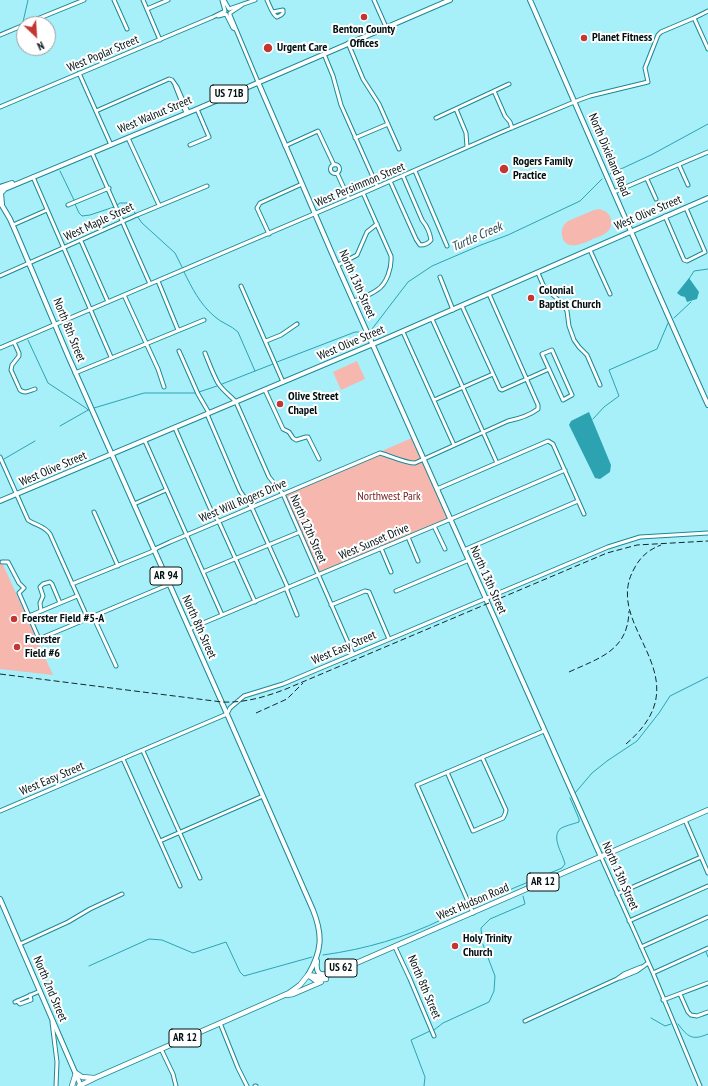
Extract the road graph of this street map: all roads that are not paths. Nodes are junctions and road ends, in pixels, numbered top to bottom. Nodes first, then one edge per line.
1 (84, 0) edge
2 (114, 0) edge
3 (143, 0) edge
4 (168, 0) edge
5 (223, 0) edge
6 (255, 0) edge
7 (267, 0) edge
8 (374, 0) edge
9 (450, 0) edge
10 (530, 0) edge
11 (147, 9) junction
12 (227, 12) junction
13 (273, 12) dead end
14 (708, 12) edge
15 (45, 16) edge
16 (694, 18) junction
17 (386, 27) junction
18 (16, 28) edge
19 (127, 29) dead end
20 (0, 35) edge
21 (160, 40) junction
22 (348, 43) junction
23 (708, 49) edge
24 (324, 54) junction
25 (79, 73) junction
26 (258, 82) junction
27 (509, 84) dead end
28 (494, 91) junction
29 (575, 102) junction
30 (0, 106) edge
31 (197, 109) junction
32 (456, 109) junction
33 (96, 111) junction
34 (187, 113) junction
35 (436, 118) dead end
36 (388, 124) junction
37 (512, 128) junction
38 (128, 138) junction
39 (355, 138) junction
40 (111, 145) junction
41 (190, 145) dead end
42 (285, 146) junction
43 (467, 147) junction
44 (399, 149) dead end
45 (708, 152) edge
46 (92, 153) junction
47 (334, 165) junction
48 (679, 165) junction
49 (415, 171) junction
50 (337, 173) junction
51 (403, 176) junction
52 (33, 177) junction
53 (647, 179) junction
54 (390, 181) junction
55 (302, 184) junction
56 (688, 185) dead end
57 (207, 186) dead end
58 (377, 186) junction
59 (109, 188) junction
60 (1, 189) edge
61 (614, 192) junction
62 (363, 193) junction
63 (708, 198) edge
64 (349, 199) junction
65 (656, 199) dead end
66 (1, 203) edge
67 (68, 205) dead end
68 (159, 205) junction
69 (686, 208) junction
70 (47, 210) junction
71 (315, 214) junction
72 (665, 216) junction
73 (123, 222) junction
74 (377, 224) junction
75 (13, 225) junction
76 (630, 232) junction
77 (269, 234) junction
78 (81, 241) junction
79 (447, 246) dead end
80 (64, 248) junction
81 (590, 250) junction
82 (30, 263) junction
83 (338, 265) junction
84 (538, 273) junction
85 (0, 276) edge
86 (440, 277) dead end
87 (158, 281) junction
88 (150, 284) junction
89 (241, 286) dead end
90 (489, 294) junction
91 (610, 294) dead end
92 (124, 295) junction
93 (354, 301) junction
94 (108, 302) junction
95 (462, 306) junction
96 (90, 309) junction
97 (453, 310) junction
98 (432, 319) junction
99 (204, 320) dead end
100 (55, 324) junction
101 (298, 324) dead end
102 (178, 330) junction
103 (403, 332) junction
104 (266, 341) junction
105 (14, 342) junction
106 (145, 343) junction
107 (373, 344) junction
108 (0, 348) edge
109 (179, 351) dead end
110 (205, 353) dead end
111 (111, 357) junction
112 (549, 369) junction
113 (76, 373) junction
114 (493, 374) junction
115 (526, 379) junction
116 (283, 382) junction
117 (600, 385) dead end
118 (164, 387) dead end
119 (463, 387) junction
120 (35, 389) dead end
121 (265, 390) junction
122 (434, 400) junction
123 (236, 402) junction
124 (708, 405) edge
125 (208, 414) junction
126 (175, 428) junction
127 (483, 432) junction
128 (145, 441) junction
129 (454, 445) junction
130 (112, 455) junction
131 (0, 457) edge
132 (319, 459) dead end
133 (424, 459) junction
134 (497, 463) junction
135 (565, 470) junction
136 (437, 489) junction
137 (166, 490) junction
138 (283, 494) junction
139 (17, 495) junction
140 (578, 500) junction
141 (0, 501) edge
142 (134, 504) junction
143 (252, 508) junction
144 (94, 512) dead end
145 (584, 514) dead end
146 (451, 519) junction
147 (219, 522) junction
148 (434, 526) junction
149 (300, 532) junction
150 (708, 533) edge
151 (186, 535) junction
152 (408, 537) junction
153 (269, 545) junction
154 (381, 548) junction
155 (154, 549) junction
156 (444, 549) dead end
157 (464, 550) junction
158 (236, 559) junction
159 (469, 560) junction
160 (418, 561) dead end
161 (2, 562) dead end
162 (118, 566) junction
163 (203, 572) junction
164 (391, 572) dead end
165 (319, 575) junction
166 (72, 584) junction
167 (170, 584) junction
168 (287, 588) junction
169 (396, 591) dead end
170 (77, 596) junction
171 (486, 598) junction
172 (255, 602) junction
173 (60, 603) junction
174 (331, 605) junction
175 (41, 611) junction
176 (222, 615) junction
177 (297, 615) dead end
178 (29, 616) junction
179 (93, 616) junction
180 (88, 619) junction
181 (189, 629) junction
182 (389, 639) junction
183 (352, 654) junction
184 (116, 666) dead end
185 (227, 714) junction
186 (544, 731) junction
187 (142, 751) junction
188 (482, 757) junction
189 (123, 759) junction
190 (447, 772) junction
191 (263, 796) junction
192 (708, 810) edge
193 (0, 811) edge
194 (685, 820) junction
195 (180, 833) junction
196 (160, 841) junction
197 (601, 857) junction
198 (701, 857) junction
199 (708, 873) edge
200 (200, 878) dead end
201 (180, 886) dead end
202 (708, 886) edge
203 (122, 894) dead end
204 (618, 894) junction
205 (0, 899) edge
206 (473, 913) junction
207 (708, 917) edge
208 (629, 921) junction
209 (20, 944) junction
210 (395, 947) junction
211 (641, 947) junction
212 (708, 948) edge
213 (379, 954) junction
214 (317, 957) junction
215 (648, 963) junction
216 (652, 973) junction
217 (308, 975) junction
218 (323, 980) junction
219 (708, 983) edge
220 (40, 991) junction
221 (680, 994) junction
222 (282, 996) junction
223 (663, 1000) junction
224 (16, 1002) dead end
225 (708, 1012) edge
226 (51, 1018) junction
227 (526, 1021) dead end
228 (220, 1023) junction
229 (434, 1036) dead end
230 (63, 1044) junction
231 (56, 1048) junction
232 (162, 1049) junction
233 (56, 1052) junction
234 (76, 1073) junction
235 (95, 1078) junction
236 (56, 1086) edge
237 (72, 1086) edge
238 (80, 1086) edge
239 (88, 1086) edge
240 (176, 1086) edge
241 (247, 1086) edge
242 (700, 1086) edge

1 - 15 street
2 - 19 street
3 - 11 street
4 - 11 street
5 - 12 street
6 - 12 street, West Poplar Street
7 - 13 street
8 - 17 street
9 - 17 main road, West Walnut Street / US 71B
10 - 29 main road, North Dixieland Road
11 - 21 street
12 - 21 street, West Poplar Street
12 - 26 street
14 - 16 street
16 - 23 street
16 - 29 street, West Persimmon Street
17 - 22 main road, West Walnut Street / US 71B
18 - 20 street
21 - 25 street, West Poplar Street
22 - 24 main road, West Walnut Street / US 71B
22 - 36 street
24 - 26 main road, West Walnut Street / US 71B
24 - 39 street
25 - 30 street, West Poplar Street
25 - 33 street
26 - 31 main road, West Walnut Street / US 71B
26 - 42 main road, North 13th Street
27 - 28 street
28 - 32 street
28 - 37 street
29 - 37 street, West Persimmon Street
29 - 61 main road, North Dixieland Road
31 - 34 main road, West Walnut Street / US 71B
31 - 41 street
32 - 35 street
32 - 43 street
33 - 34 street
33 - 40 street
34 - 38 main road, West Walnut Street / US 71B
36 - 39 street
36 - 44 street
37 - 43 street, West Persimmon Street
38 - 40 main road, West Walnut Street / US 71B
38 - 68 street
39 - 58 street
40 - 46 main road, West Walnut Street / US 71B
42 - 47 street
42 - 55 main road, North 13th Street
43 - 49 street, West Persimmon Street
45 - 48 street
46 - 52 main road, West Walnut Street / US 71B
46 - 59 street
47 - 50 street
47 - 50 street
48 - 53 street
48 - 56 street
49 - 51 street, West Persimmon Street
49 - 79 street
50 - 64 street
51 - 54 street, West Persimmon Street
51 - 54 street
52 - 60 main road, West Walnut Street / US 71B
52 - 70 street
53 - 61 street
53 - 65 street
54 - 58 street, West Persimmon Street
55 - 71 main road, North 13th Street
55 - 77 street
57 - 68 street, West Maple Street
58 - 62 street, West Persimmon Street
59 - 67 street
59 - 73 street
60 - 66 main road, AR 94
61 - 76 main road, North Dixieland Road
62 - 64 street, West Persimmon Street
62 - 74 street
63 - 69 main road, West Olive Street
64 - 71 street, West Persimmon Street
66 - 75 main road, North 8th Street / AR 94
68 - 73 street, West Maple Street
69 - 72 main road, West Olive Street
69 - 72 street
70 - 75 street
70 - 80 street
71 - 77 street, West Persimmon Street
71 - 83 main road, North 13th Street
72 - 76 main road, West Olive Street
73 - 78 street, West Maple Street
73 - 88 street
74 - 83 street
74 - 93 street
75 - 82 main road, North 8th Street / AR 94
76 - 81 main road, West Olive Street
76 - 124 main road, North Dixieland Road
77 - 87 street, West Persimmon Street
78 - 80 street, West Maple Street
78 - 94 street
80 - 82 street, West Maple Street
80 - 96 street
81 - 84 main road, West Olive Street
81 - 91 street
82 - 85 street, West Maple Street
82 - 100 main road, North 8th Street / AR 94
83 - 93 main road, North 13th Street
84 - 90 main road, West Olive Street
84 - 117 street
86 - 97 street
87 - 88 street, West Persimmon Street
87 - 102 street
88 - 92 street, West Persimmon Street
89 - 104 street
90 - 95 main road, West Olive Street
90 - 115 street
92 - 94 street, West Persimmon Street
92 - 106 street
93 - 107 main road, North 13th Street
94 - 96 street, West Persimmon Street
95 - 97 main road, West Olive Street
95 - 114 street
96 - 100 street, West Persimmon Street
96 - 111 street
97 - 98 main road, West Olive Street
98 - 103 main road, West Olive Street
98 - 119 street
99 - 102 street
100 - 105 street, West Persimmon Street
100 - 113 main road, North 8th Street / AR 94
101 - 104 street
102 - 106 street
103 - 107 main road, West Olive Street
103 - 122 street
104 - 116 street
105 - 108 street, West Persimmon Street
105 - 120 street
106 - 111 street
106 - 118 street
107 - 116 main road, West Olive Street
107 - 133 main road, North 13th Street
109 - 125 street
110 - 123 street, North 12th Street
111 - 113 street
112 - 112 street
112 - 115 street
113 - 130 main road, North 8th Street / AR 94
114 - 115 street
114 - 119 street
115 - 127 street, West Will Rogers Drive
116 - 121 main road, West Olive Street
119 - 122 street
119 - 127 street
121 - 123 main road, West Olive Street
121 - 132 street
122 - 129 street
123 - 125 main road, West Olive Street
123 - 138 street, North 12th Street
125 - 126 main road, West Olive Street
125 - 143 street
126 - 128 main road, West Olive Street
126 - 147 street
127 - 129 street, West Will Rogers Drive
127 - 134 street
128 - 130 main road, West Olive Street
128 - 137 street
129 - 133 street, West Will Rogers Drive
130 - 139 main road, West Olive Street
130 - 142 main road, North 8th Street / AR 94
131 - 139 street
133 - 136 main road, North 13th Street
133 - 138 street, West Will Rogers Drive
134 - 135 street
134 - 136 street
135 - 140 street
135 - 146 street, West Sunset Drive
136 - 146 main road, North 13th Street
137 - 142 street
137 - 151 street
138 - 143 street, West Will Rogers Drive
138 - 149 street, North 12th Street
139 - 141 main road, West Olive Street
139 - 166 street
140 - 145 street
140 - 157 street
142 - 155 main road, North 8th Street / AR 94
143 - 147 street, West Will Rogers Drive
143 - 153 street
144 - 162 street
146 - 148 street, West Sunset Drive
146 - 157 main road, North 13th Street
147 - 151 street, West Will Rogers Drive
147 - 158 street
148 - 152 street, West Sunset Drive
148 - 156 street
149 - 153 street
149 - 165 street, North 12th Street
150 - 171 street, West Easy Street
151 - 155 street, West Will Rogers Drive
151 - 163 street
152 - 154 street, West Sunset Drive
152 - 160 street
153 - 158 street
153 - 168 street
154 - 164 street
154 - 165 street, West Sunset Drive
155 - 162 street, West Will Rogers Drive
155 - 167 main road, North 8th Street / AR 94
157 - 159 main road, North 13th Street
158 - 163 street
158 - 172 street
159 - 169 street
159 - 171 main road, North 13th Street
161 - 178 street
162 - 166 street, West Will Rogers Drive
163 - 176 street
165 - 168 street, West Sunset Drive
165 - 174 street, North 12th Street
166 - 170 street
167 - 179 street
167 - 181 main road, North 8th Street / AR 94
168 - 172 street, West Sunset Drive
168 - 177 street
170 - 173 street
170 - 180 street
171 - 182 street, West Easy Street
171 - 186 main road, North 13th Street
172 - 176 street, West Sunset Drive
173 - 175 street
173 - 175 street
174 - 182 street
174 - 183 street, North 12th Street
175 - 178 street
176 - 181 street, West Sunset Drive
178 - 180 street
179 - 180 street
179 - 184 street
181 - 185 main road, North 8th Street / AR 94
182 - 183 street, West Easy Street
183 - 185 street, West Easy Street
185 - 187 street, West Easy Street
185 - 191 main road, North 8th Street / AR 94
186 - 188 street
186 - 197 main road, North 13th Street
187 - 189 street, West Easy Street
187 - 195 street
188 - 190 street
188 - 190 street
189 - 193 street, West Easy Street
189 - 196 street
190 - 206 street
191 - 195 street
191 - 214 main road, North 8th Street / AR 94
192 - 194 highway, West Hudson Road / AR 12
194 - 197 highway, West Hudson Road / AR 12
194 - 198 street
195 - 196 street
195 - 200 street
196 - 201 street
197 - 204 street, North 13th Street
197 - 206 highway, West Hudson Road / AR 12
198 - 199 street
198 - 204 street
202 - 208 street
203 - 209 street
204 - 208 street, North 13th Street
205 - 209 main road, North 2nd Street / AR 12
206 - 210 highway, West Hudson Road / AR 12
207 - 211 street
208 - 211 street, North 13th Street
209 - 220 main road, North 2nd Street / AR 12
210 - 213 highway, West Hudson Road / AR 12
210 - 229 street, North 8th Street
211 - 215 street, North 13th Street
212 - 216 street
213 - 214 main road, West Hudson Road / US 62
213 - 217 highway, West Hudson Road / US 62
213 - 218 highway, West Hudson Road / US 62
214 - 217 main road, North 8th Street / AR 94
215 - 216 street, North 13th Street
215 - 227 street
216 - 223 street, North 13th Street
217 - 218 highway
217 - 222 highway, AR 12
218 - 222 highway, AR 12
219 - 221 street
220 - 224 street
220 - 226 main road, North 2nd Street / AR 12
221 - 223 street
221 - 225 street
222 - 228 highway, AR 12
223 - 242 street, North 13th Street
226 - 230 main road, North 2nd Street / AR 12
226 - 231 street
228 - 232 highway, AR 12
228 - 241 street
230 - 231 street
230 - 233 street
230 - 234 main road, North 2nd Street / AR 12
231 - 233 street
232 - 235 highway, AR 12
232 - 240 street
233 - 236 street
234 - 235 highway
234 - 237 highway
234 - 238 main road, North 2nd Street / AR 12
235 - 238 highway, AR 12
235 - 239 highway

